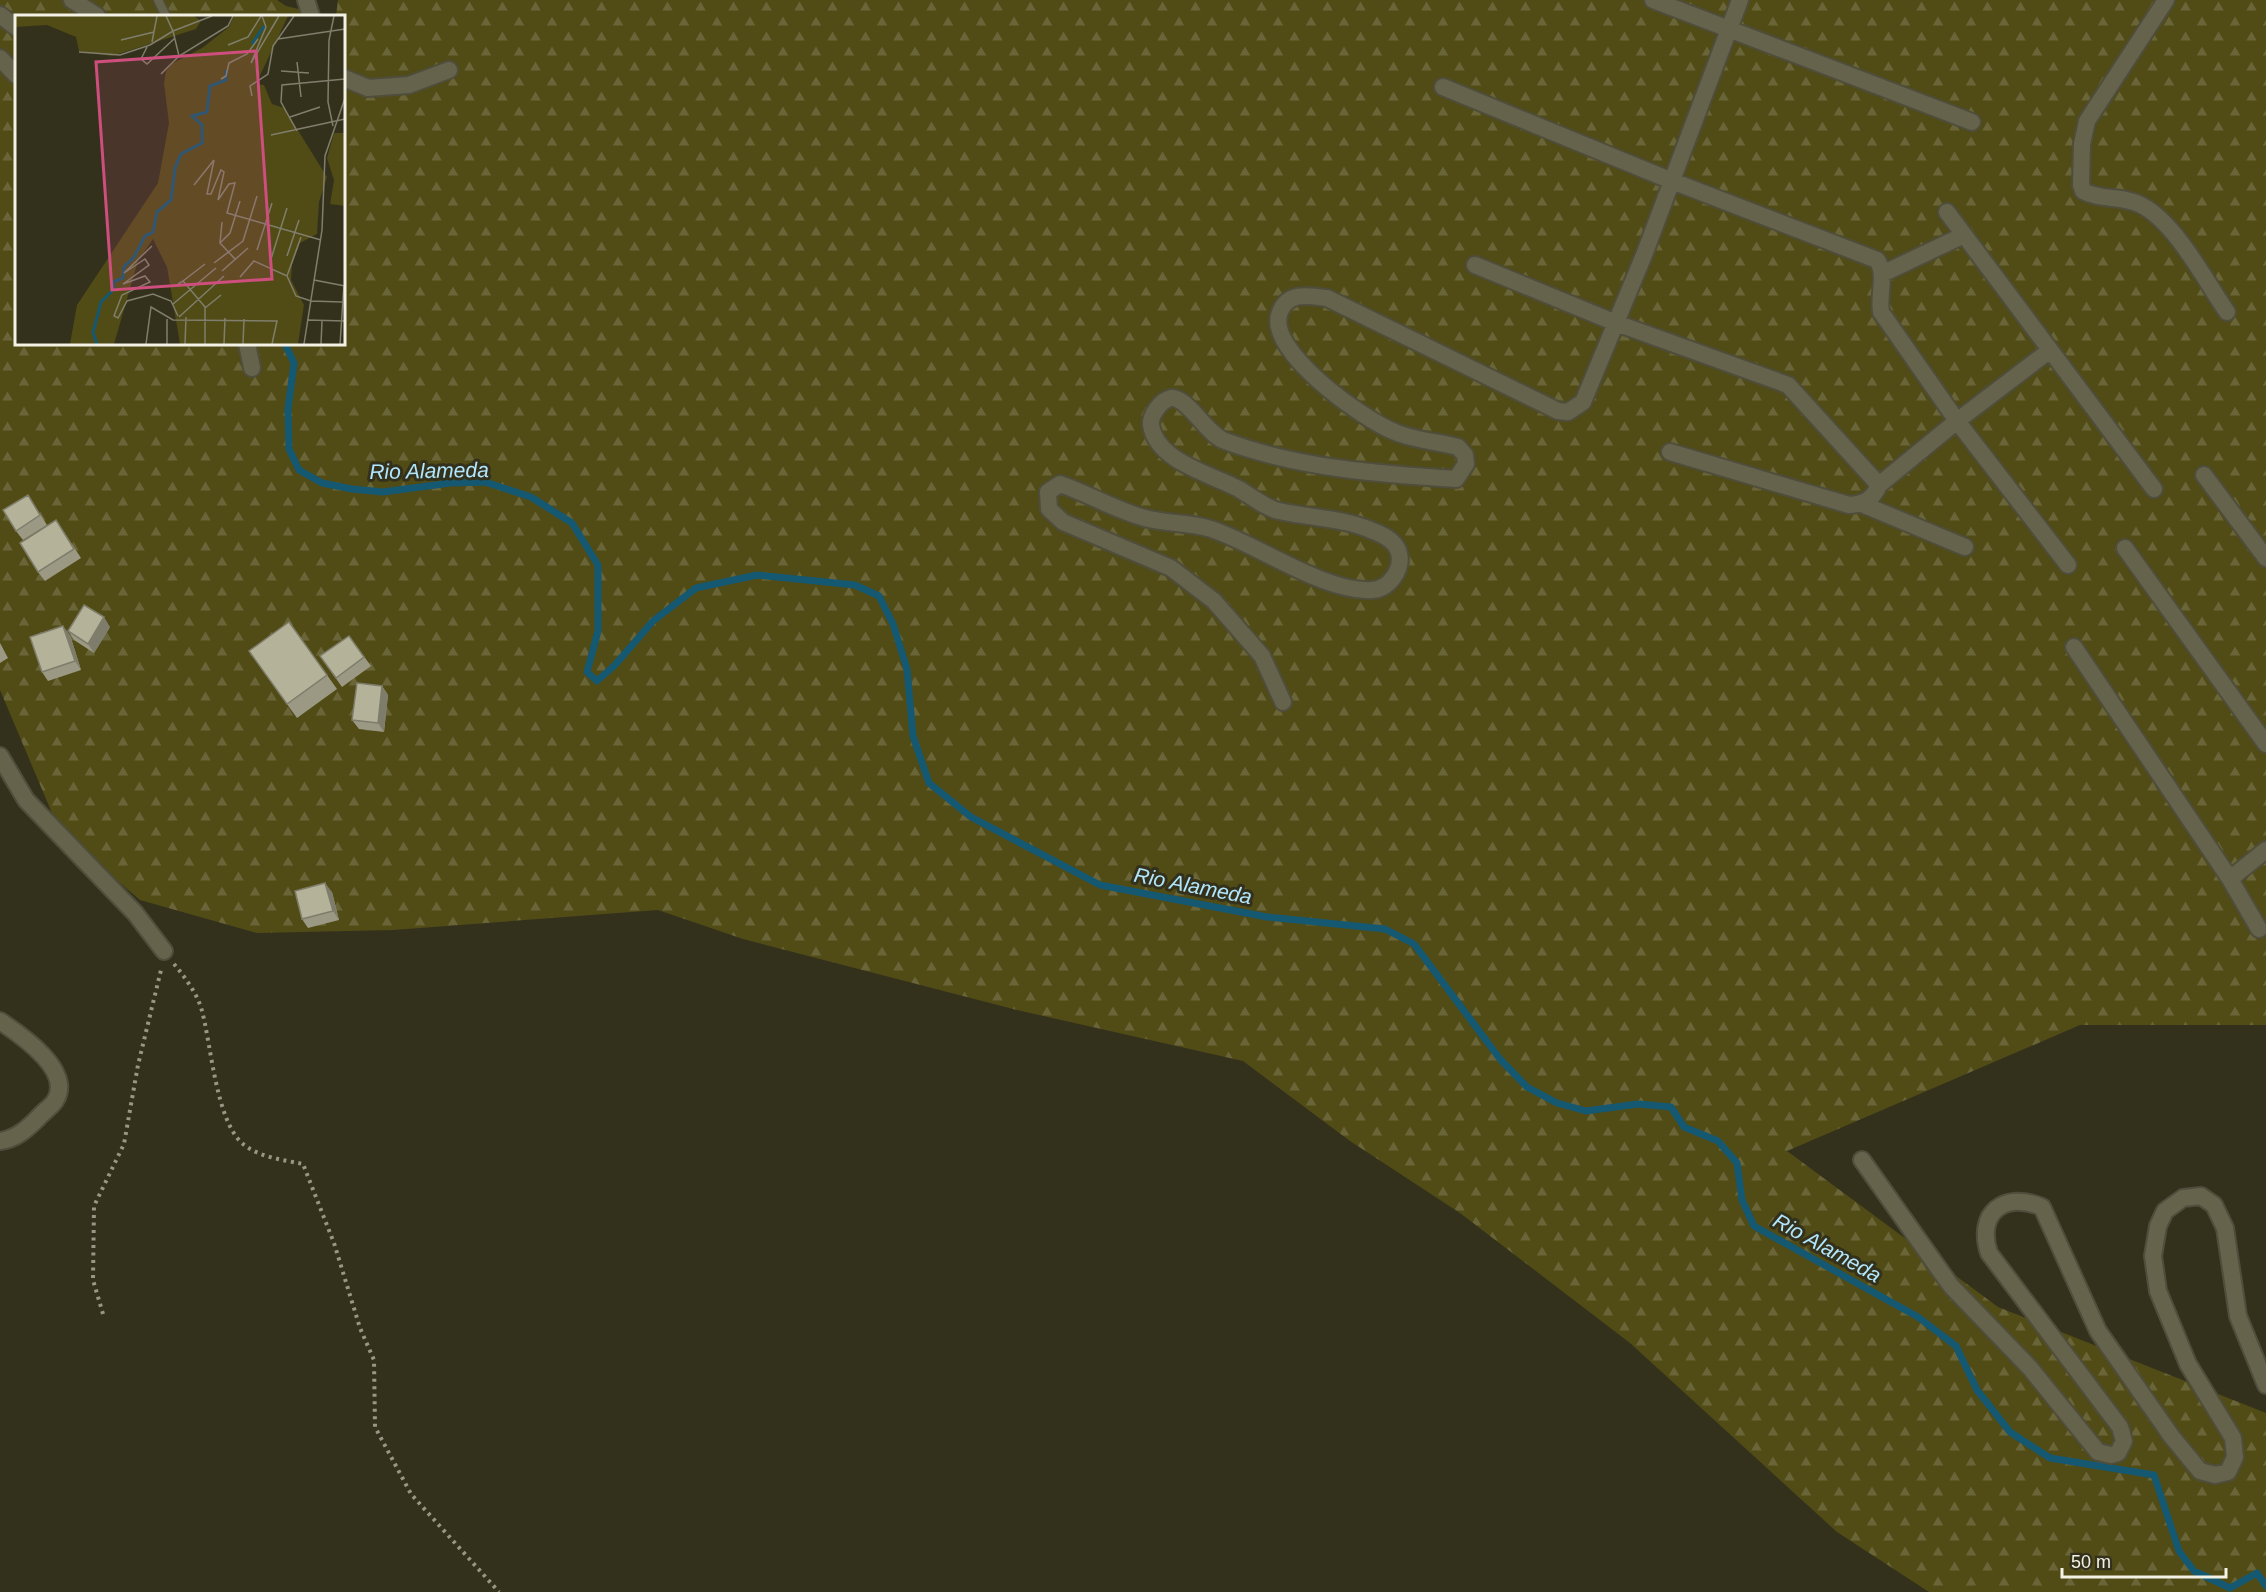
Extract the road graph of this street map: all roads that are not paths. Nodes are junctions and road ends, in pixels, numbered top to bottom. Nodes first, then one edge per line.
1 (72, 0) edge
2 (158, 0) edge
3 (306, 0) edge
4 (1653, 0) edge
5 (1740, 0) edge
6 (2166, 0) edge
7 (0, 15) edge
8 (95, 15) edge
9 (165, 15) edge
10 (311, 15) edge
11 (15, 26) edge
12 (1729, 29) junction
13 (0, 58) edge
14 (449, 70) dead end
15 (15, 74) edge
16 (345, 78) edge
17 (1443, 87) dead end
18 (1972, 122) dead end
19 (1672, 181) junction
20 (1947, 212) dead end
21 (1965, 235) junction
22 (1475, 265) dead end
23 (1882, 274) junction
24 (2227, 312) dead end
25 (1616, 323) junction
26 (247, 345) edge
27 (2049, 351) junction
28 (252, 368) dead end
29 (1957, 421) junction
30 (1670, 452) dead end
31 (2204, 475) dead end
32 (1880, 485) junction
33 (2154, 489) dead end
34 (1862, 504) junction
35 (1965, 547) dead end
36 (2125, 548) dead end
37 (2266, 558) edge
38 (2068, 565) dead end
39 (2074, 647) dead end
40 (1283, 702) dead end
41 (2266, 744) edge
42 (1, 760) edge
43 (2266, 850) edge
44 (2230, 879) junction
45 (2259, 929) dead end
46 (164, 951) road end
47 (0, 1021) edge
48 (0, 1141) edge
49 (1862, 1160) dead end
50 (2266, 1385) edge

1 - 8 street
2 - 9 lane
3 - 10 street
4 - 12 street
5 - 12 street
6 - 24 street
7 - 11 street
12 - 18 street
12 - 19 street
13 - 15 street
14 - 16 street
17 - 19 street
19 - 23 street
19 - 25 street
20 - 21 street
21 - 23 street
21 - 27 street
22 - 25 street
23 - 29 street
25 - 32 street
25 - 40 street
26 - 28 street
27 - 29 street
27 - 33 street
29 - 32 street
29 - 38 street
30 - 34 street
31 - 37 street
32 - 34 street
34 - 35 street
36 - 41 street
39 - 44 street
42 - 46 street
43 - 44 street
44 - 45 street
47 - 48 street
49 - 50 street

